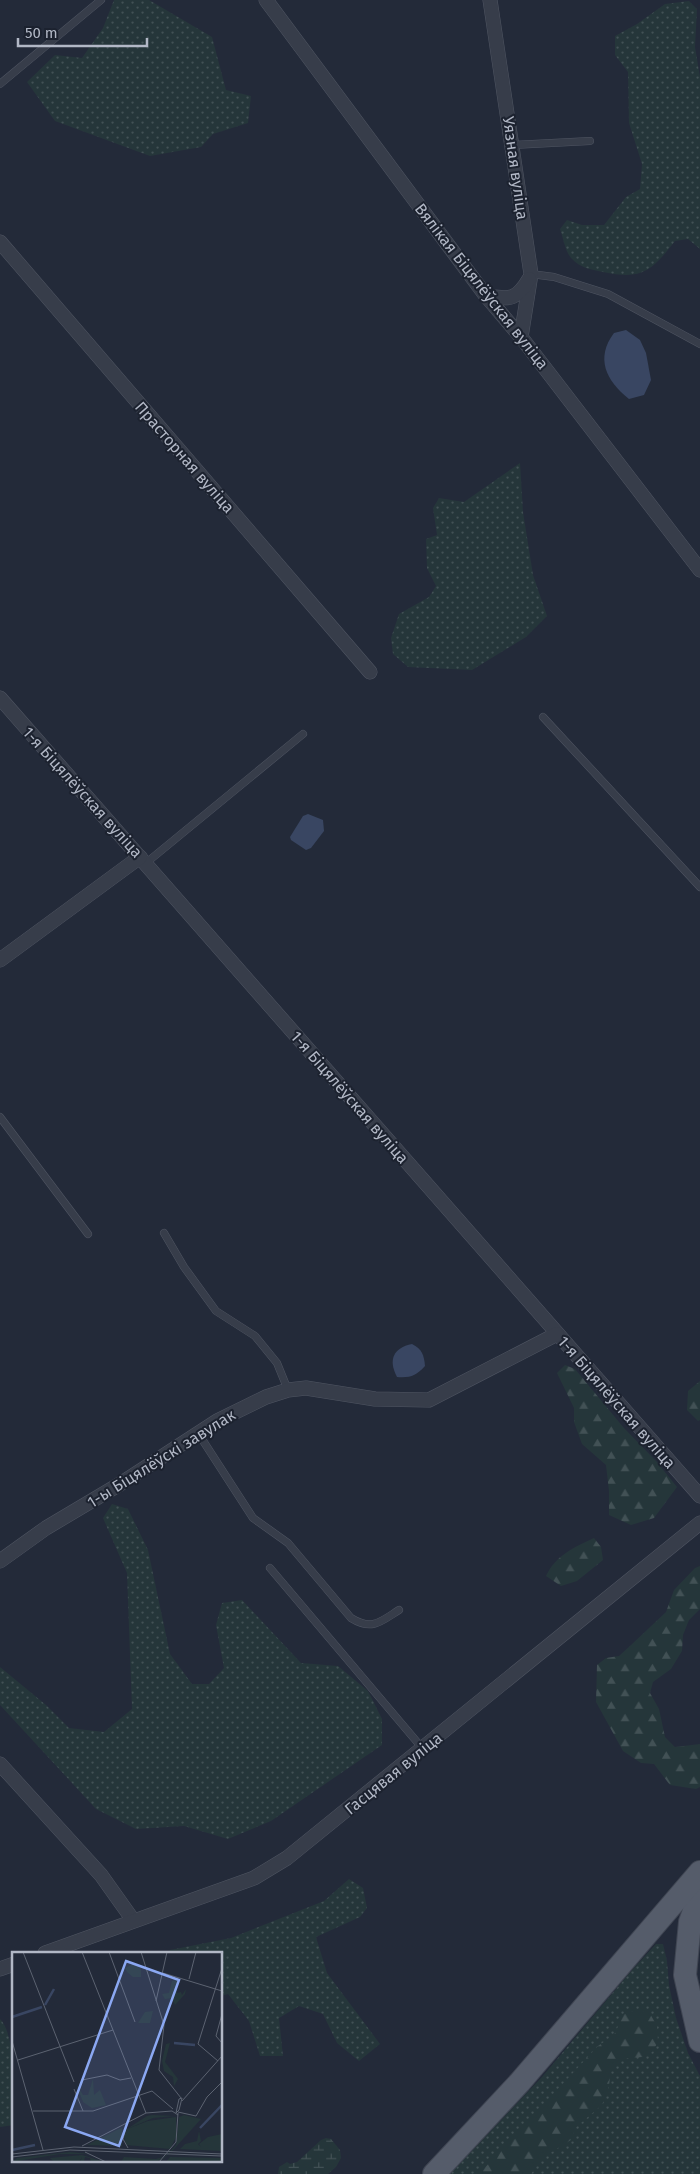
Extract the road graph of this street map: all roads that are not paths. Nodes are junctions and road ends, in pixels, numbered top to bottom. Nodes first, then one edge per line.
1 (101, 0) edge
2 (266, 0) edge
3 (490, 0) edge
4 (0, 84) edge
5 (590, 141) dead end
6 (513, 145) junction
7 (0, 242) edge
8 (531, 274) junction
9 (486, 296) junction
10 (521, 337) junction
11 (700, 344) edge
12 (700, 570) edge
13 (370, 672) dead end
14 (0, 698) edge
15 (543, 717) dead end
16 (303, 734) dead end
17 (143, 860) junction
18 (700, 887) edge
19 (0, 960) edge
20 (0, 1117) edge
21 (164, 1233) dead end
22 (88, 1234) dead end
23 (557, 1334) junction
24 (288, 1390) junction
25 (198, 1433) junction
26 (700, 1496) edge
27 (700, 1523) edge
28 (0, 1561) edge
29 (270, 1568) dead end
30 (398, 1610) dead end
31 (423, 1749) junction
32 (0, 1764) edge
33 (700, 1872) edge
34 (700, 1894) edge
35 (133, 1920) junction
36 (48, 1952) edge
37 (12, 1965) edge
38 (0, 1969) edge
39 (700, 2041) edge
40 (434, 2174) edge

1 - 4 lane
2 - 9 street, Вялікая Біцялёўская вуліца
3 - 6 street, Уязная вуліца
5 - 6 lane
6 - 8 street, Уязная вуліца
7 - 13 street, Прасторная вуліца
8 - 9 street
8 - 10 street, Уязная вуліца
8 - 11 lane
9 - 10 street, Вялікая Біцялёўская вуліца
10 - 12 street, Вялікая Біцялёўская вуліца
14 - 17 street, 1-я Біцялёўская вуліца
15 - 18 lane
16 - 17 lane
17 - 19 street
17 - 23 street, 1-я Біцялёўская вуліца
20 - 22 lane
21 - 24 lane
23 - 24 street, 1-ы Біцялёўскі завулак
23 - 26 street, 1-я Біцялёўская вуліца
24 - 25 street, 1-ы Біцялёўскі завулак
25 - 28 street, 1-ы Біцялёўскі завулак
25 - 30 lane
27 - 31 street, Гасцявая вуліца
29 - 31 lane
31 - 35 street, Гасцявая вуліца
32 - 35 street
33 - 40 main road
34 - 39 main road
35 - 36 street, Гасцявая вуліца
37 - 38 street

